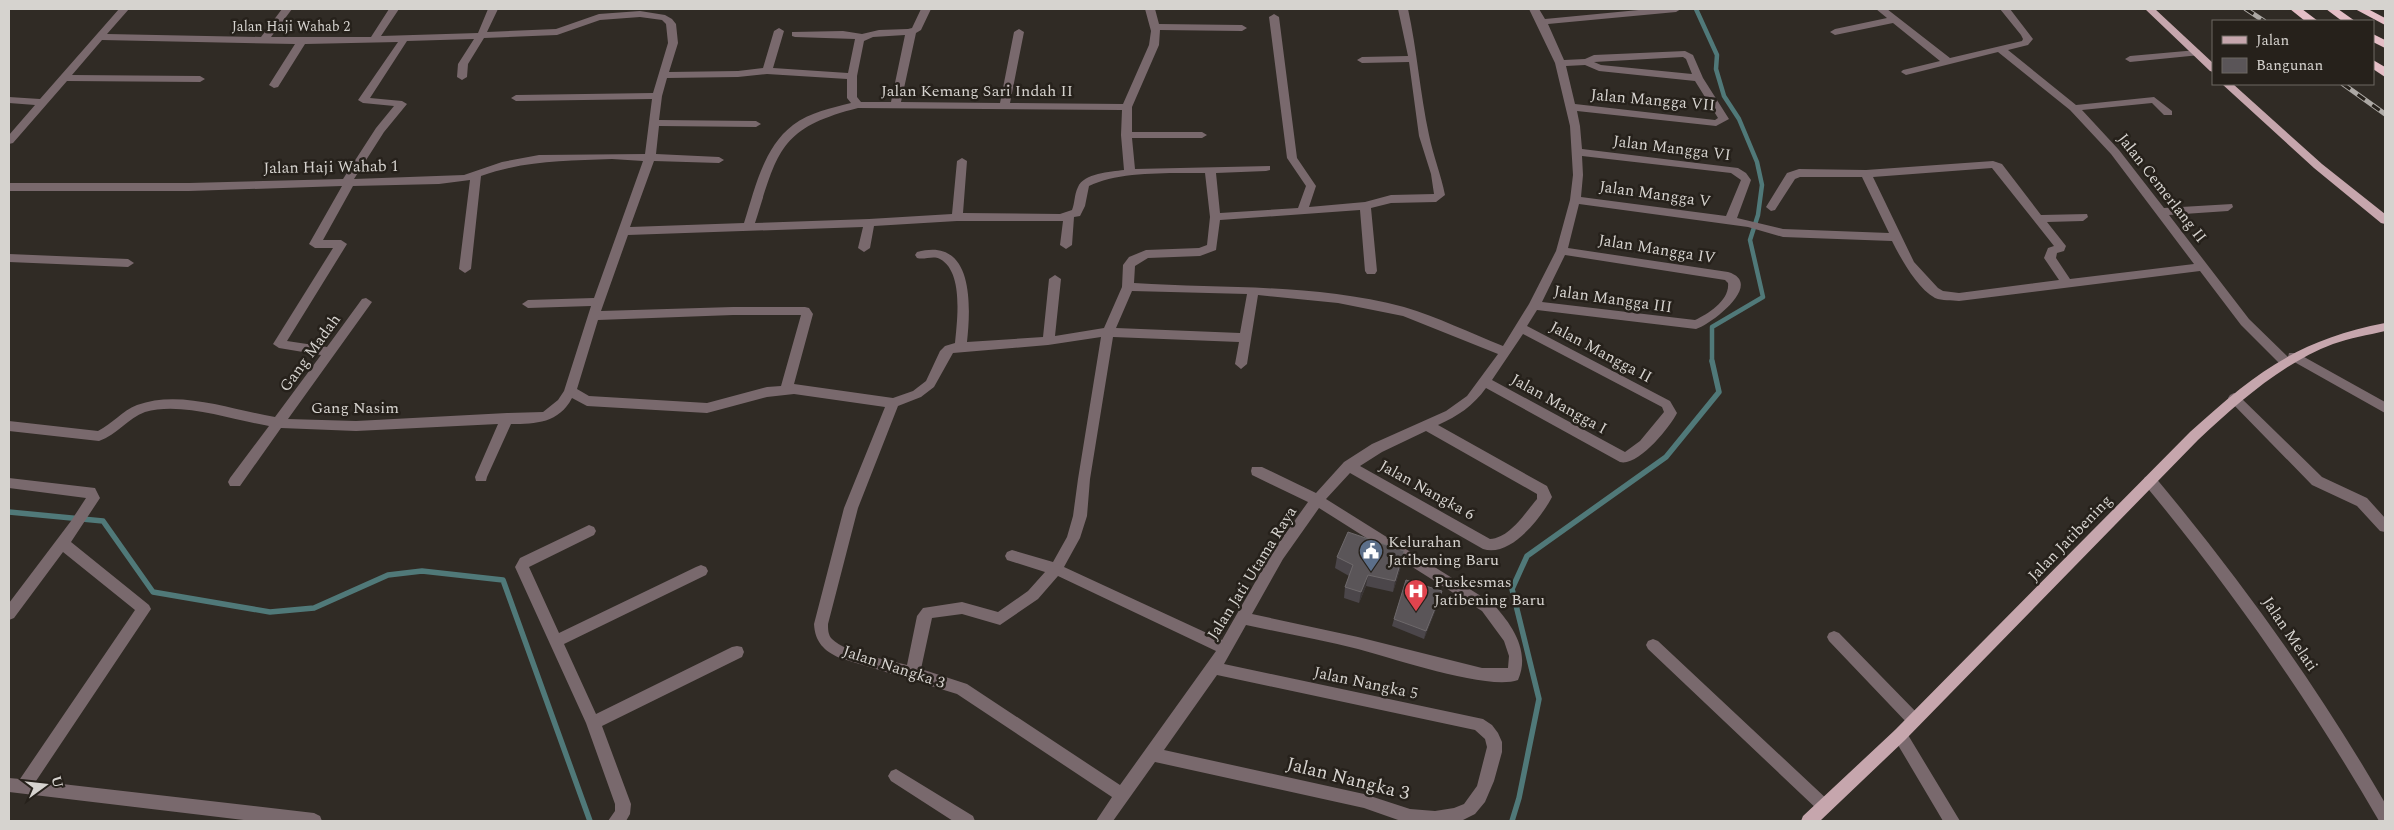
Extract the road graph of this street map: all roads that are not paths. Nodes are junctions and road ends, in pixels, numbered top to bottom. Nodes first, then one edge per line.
1 (124, 9) edge
2 (287, 9) edge
3 (394, 9) edge
4 (493, 9) edge
5 (926, 9) edge
6 (1150, 9) edge
7 (1403, 9) edge
8 (1534, 9) edge
9 (1676, 9) edge
10 (1881, 9) edge
11 (2005, 9) edge
12 (2150, 9) edge
13 (2295, 9) edge
14 (2331, 9) edge
15 (2360, 9) edge
16 (1274, 17) dead end
17 (1893, 20) junction
18 (2311, 20) edge
19 (2348, 20) edge
20 (1542, 22) junction
21 (2385, 22) edge
22 (1155, 27) junction
23 (1242, 28) dead end
24 (779, 31) dead end
25 (912, 32) junction
26 (1019, 32) dead end
27 (1835, 32) dead end
28 (482, 34) junction
29 (795, 34) dead end
30 (866, 35) junction
31 (101, 37) junction
32 (405, 38) junction
33 (2374, 38) edge
34 (374, 39) junction
35 (263, 41) junction
36 (302, 41) junction
37 (2385, 45) edge
38 (2000, 49) junction
39 (2197, 53) junction
40 (1413, 59) junction
41 (2130, 59) dead end
42 (1362, 60) dead end
43 (1587, 62) junction
44 (1948, 62) junction
45 (1560, 63) junction
46 (2374, 65) edge
47 (2212, 68) edge
48 (767, 71) junction
49 (1906, 72) dead end
50 (2385, 73) edge
51 (663, 75) junction
52 (852, 76) junction
53 (462, 77) dead end
54 (62, 78) junction
55 (1698, 78) junction
56 (200, 79) dead end
57 (274, 85) dead end
58 (2228, 85) edge
59 (657, 96) junction
60 (516, 98) dead end
61 (9, 100) edge
62 (42, 102) junction
63 (858, 105) junction
64 (895, 106) junction
65 (1004, 106) junction
66 (1127, 107) junction
67 (1569, 107) junction
68 (2074, 108) junction
69 (2168, 113) dead end
70 (654, 124) junction
71 (756, 124) dead end
72 (1126, 135) junction
73 (1202, 135) dead end
74 (9, 141) edge
75 (1577, 152) junction
76 (650, 157) junction
77 (719, 160) dead end
78 (962, 161) dead end
79 (1266, 168) dead end
80 (1210, 170) junction
81 (1130, 173) junction
82 (1866, 174) junction
83 (476, 175) junction
84 (348, 183) junction
85 (9, 187) edge
86 (1575, 200) junction
87 (1364, 206) junction
88 (1771, 207) dead end
89 (2228, 207) dead end
90 (1301, 212) junction
91 (2161, 212) junction
92 (1069, 216) junction
93 (957, 217) junction
94 (2083, 217) dead end
95 (1215, 218) junction
96 (2038, 219) junction
97 (2385, 220) edge
98 (1730, 221) junction
99 (869, 223) junction
100 (748, 228) junction
101 (624, 231) junction
102 (1895, 237) junction
103 (1066, 245) dead end
104 (864, 248) dead end
105 (1562, 251) junction
106 (921, 255) dead end
107 (9, 258) edge
108 (128, 263) dead end
109 (2201, 267) junction
110 (465, 269) dead end
111 (1371, 272) dead end
112 (1055, 279) dead end
113 (2067, 282) junction
114 (1128, 287) junction
115 (1254, 290) junction
116 (366, 302) dead end
117 (598, 302) junction
118 (528, 304) dead end
119 (1534, 305) junction
120 (593, 316) junction
121 (1688, 326) joint
122 (1521, 328) junction
123 (2385, 328) edge
124 (1108, 332) junction
125 (1246, 338) junction
126 (1048, 341) junction
127 (961, 347) junction
128 (331, 352) junction
129 (1506, 352) junction
130 (2288, 359) junction
131 (1241, 364) dead end
132 (1484, 381) junction
133 (786, 390) junction
134 (570, 391) junction
135 (2234, 398) junction
136 (893, 403) junction
137 (2385, 408) edge
138 (507, 418) junction
139 (280, 423) junction
140 (1427, 425) junction
141 (9, 426) edge
142 (1618, 456) joint
143 (1349, 466) junction
144 (1257, 471) dead end
145 (481, 477) dead end
146 (2150, 481) junction
147 (235, 482) dead end
148 (9, 483) edge
149 (1317, 500) junction
150 (2385, 527) edge
151 (589, 531) dead end
152 (62, 543) junction
153 (1012, 556) dead end
154 (1056, 569) junction
155 (701, 571) dead end
156 (9, 614) edge
157 (1240, 618) junction
158 (1834, 637) dead end
159 (556, 641) junction
160 (1652, 645) dead end
161 (1225, 648) junction
162 (737, 652) dead end
163 (1214, 668) junction
164 (913, 673) junction
165 (1914, 720) junction
166 (593, 723) junction
167 (1900, 735) junction
168 (1495, 751) joint
169 (1152, 754) junction
170 (896, 776) dead end
171 (16, 786) edge
172 (1123, 796) junction
173 (1824, 806) junction
174 (2385, 817) edge
175 (314, 821) edge
176 (616, 821) edge
177 (966, 821) edge
178 (1104, 821) edge
179 (1809, 821) edge
180 (1952, 821) edge

1 - 31 street
2 - 35 street
3 - 34 street
4 - 28 street
5 - 25 street
6 - 22 street
7 - 40 street
8 - 20 street, Jalan Jati Utama Raya
9 - 20 street
10 - 17 street
11 - 38 street
12 - 39 main road
13 - 18 highway
14 - 19 highway
15 - 21 highway
16 - 90 street
17 - 27 street
17 - 44 street
20 - 45 street, Jalan Jati Utama Raya
22 - 23 street
22 - 66 street
24 - 48 street
25 - 30 street
25 - 64 street
26 - 65 street
28 - 32 street, Jalan Haji Wahab 2
28 - 51 street, Jalan Haji Wahab 2
28 - 53 street
29 - 30 street
30 - 52 street, Jalan Kemang Sari Indah II
31 - 35 street, Jalan Haji Wahab 2
31 - 54 street
32 - 34 street, Jalan Haji Wahab 2
32 - 84 street
33 - 37 highway
34 - 36 street, Jalan Haji Wahab 2
35 - 36 street, Jalan Haji Wahab 2
36 - 57 street
38 - 44 street
38 - 68 street, Jalan Cemerlang II
39 - 41 street
39 - 47 main road
40 - 42 street
40 - 87 street
43 - 45 street, Jalan Mangga VII
43 - 55 street, Jalan Mangga VII
43 - 55 street
44 - 49 street
45 - 67 street, Jalan Jati Utama Raya
46 - 50 highway
48 - 51 street
48 - 52 street
51 - 59 street, Jalan Haji Wahab 2
52 - 63 street, Jalan Kemang Sari Indah II
54 - 56 street
54 - 62 street
55 - 67 street, Jalan Mangga VII
58 - 97 main road
59 - 60 street
59 - 70 street, Jalan Haji Wahab 2
61 - 62 street
62 - 74 street
63 - 64 street, Jalan Kemang Sari Indah II
63 - 100 street
64 - 65 street, Jalan Kemang Sari Indah II
65 - 66 street, Jalan Kemang Sari Indah II
66 - 72 street
67 - 75 street, Jalan Jati Utama Raya
68 - 69 street
68 - 91 street, Jalan Cemerlang II
70 - 71 street
70 - 76 street, Gang Nasim
72 - 73 street
72 - 81 street
75 - 86 street, Jalan Jati Utama Raya
75 - 98 street, Jalan Mangga VI
76 - 77 street, Jalan Haji Wahab 1
76 - 83 street, Jalan Haji Wahab 1
76 - 101 street, Gang Nasim
78 - 93 street
79 - 80 street
80 - 81 street
80 - 95 street
81 - 92 street
82 - 88 street
82 - 96 street
82 - 102 street
83 - 84 street, Jalan Haji Wahab 1
83 - 110 street
84 - 85 street, Jalan Haji Wahab 1
84 - 128 street
86 - 98 street, Jalan Mangga V
86 - 105 street, Jalan Jati Utama Raya
87 - 90 street
87 - 111 street
89 - 91 street
90 - 95 street
91 - 109 street, Jalan Cemerlang II
92 - 93 street
92 - 103 street
93 - 99 street
94 - 96 street
95 - 114 street
96 - 113 street
98 - 102 street, Jalan Mangga V
99 - 100 street
99 - 104 street
100 - 101 street
101 - 117 street, Gang Nasim
102 - 113 street
105 - 119 street, Jalan Jati Utama Raya
105 - 121 street, Jalan Mangga IV
106 - 127 street
107 - 108 street
109 - 113 street
109 - 130 street, Jalan Cemerlang II
112 - 126 street
114 - 115 street
114 - 124 street
115 - 125 street
115 - 129 street
116 - 128 street, Gang Madah
117 - 118 street
117 - 120 street, Gang Nasim
119 - 121 street, Jalan Mangga III
119 - 122 street, Jalan Jati Utama Raya
120 - 133 street
120 - 134 street, Gang Nasim
122 - 129 street, Jalan Jati Utama Raya
122 - 142 street, Jalan Mangga II
123 - 130 main road, Jalan Jatibening
124 - 125 street
124 - 126 street
124 - 154 street
125 - 131 street
126 - 127 street
127 - 136 street
128 - 139 street, Gang Madah
129 - 132 street, Jalan Jati Utama Raya
130 - 135 main road, Jalan Jatibening
130 - 137 street, Jalan Cemerlang II
132 - 140 street, Jalan Jati Utama Raya
132 - 142 street, Jalan Mangga I
133 - 134 street
133 - 136 street
134 - 138 street, Gang Nasim
135 - 146 main road, Jalan Jatibening
135 - 150 street
136 - 164 street, Jalan Nangka 3
138 - 139 street, Gang Nasim
138 - 145 street
139 - 141 street, Gang Nasim
139 - 147 street, Gang Madah
140 - 143 street, Jalan Jati Utama Raya
140 - 143 street, Jalan Nangka 6
143 - 149 street, Jalan Jati Utama Raya
144 - 149 street
146 - 165 main road, Jalan Jatibening
146 - 174 street, Jalan Melati
148 - 152 street
149 - 157 street, Jalan Jati Utama Raya
149 - 157 street
151 - 159 street
152 - 156 street
152 - 171 street
153 - 154 street
154 - 161 street
154 - 164 street
155 - 159 street
157 - 161 street, Jalan Jati Utama Raya
158 - 165 street
159 - 166 street
160 - 173 street
161 - 163 street, Jalan Jati Utama Raya
162 - 166 street
163 - 168 street, Jalan Nangka 5
163 - 169 street, Jalan Jati Utama Raya
164 - 172 street, Jalan Nangka 3
165 - 167 main road, Jalan Jatibening
166 - 176 street
167 - 173 main road, Jalan Jatibening
167 - 180 street
168 - 169 street, Jalan Nangka 3
169 - 172 street, Jalan Jati Utama Raya
170 - 177 street
171 - 175 street
172 - 178 street, Jalan Jati Utama Raya
173 - 179 main road, Jalan Jatibening

